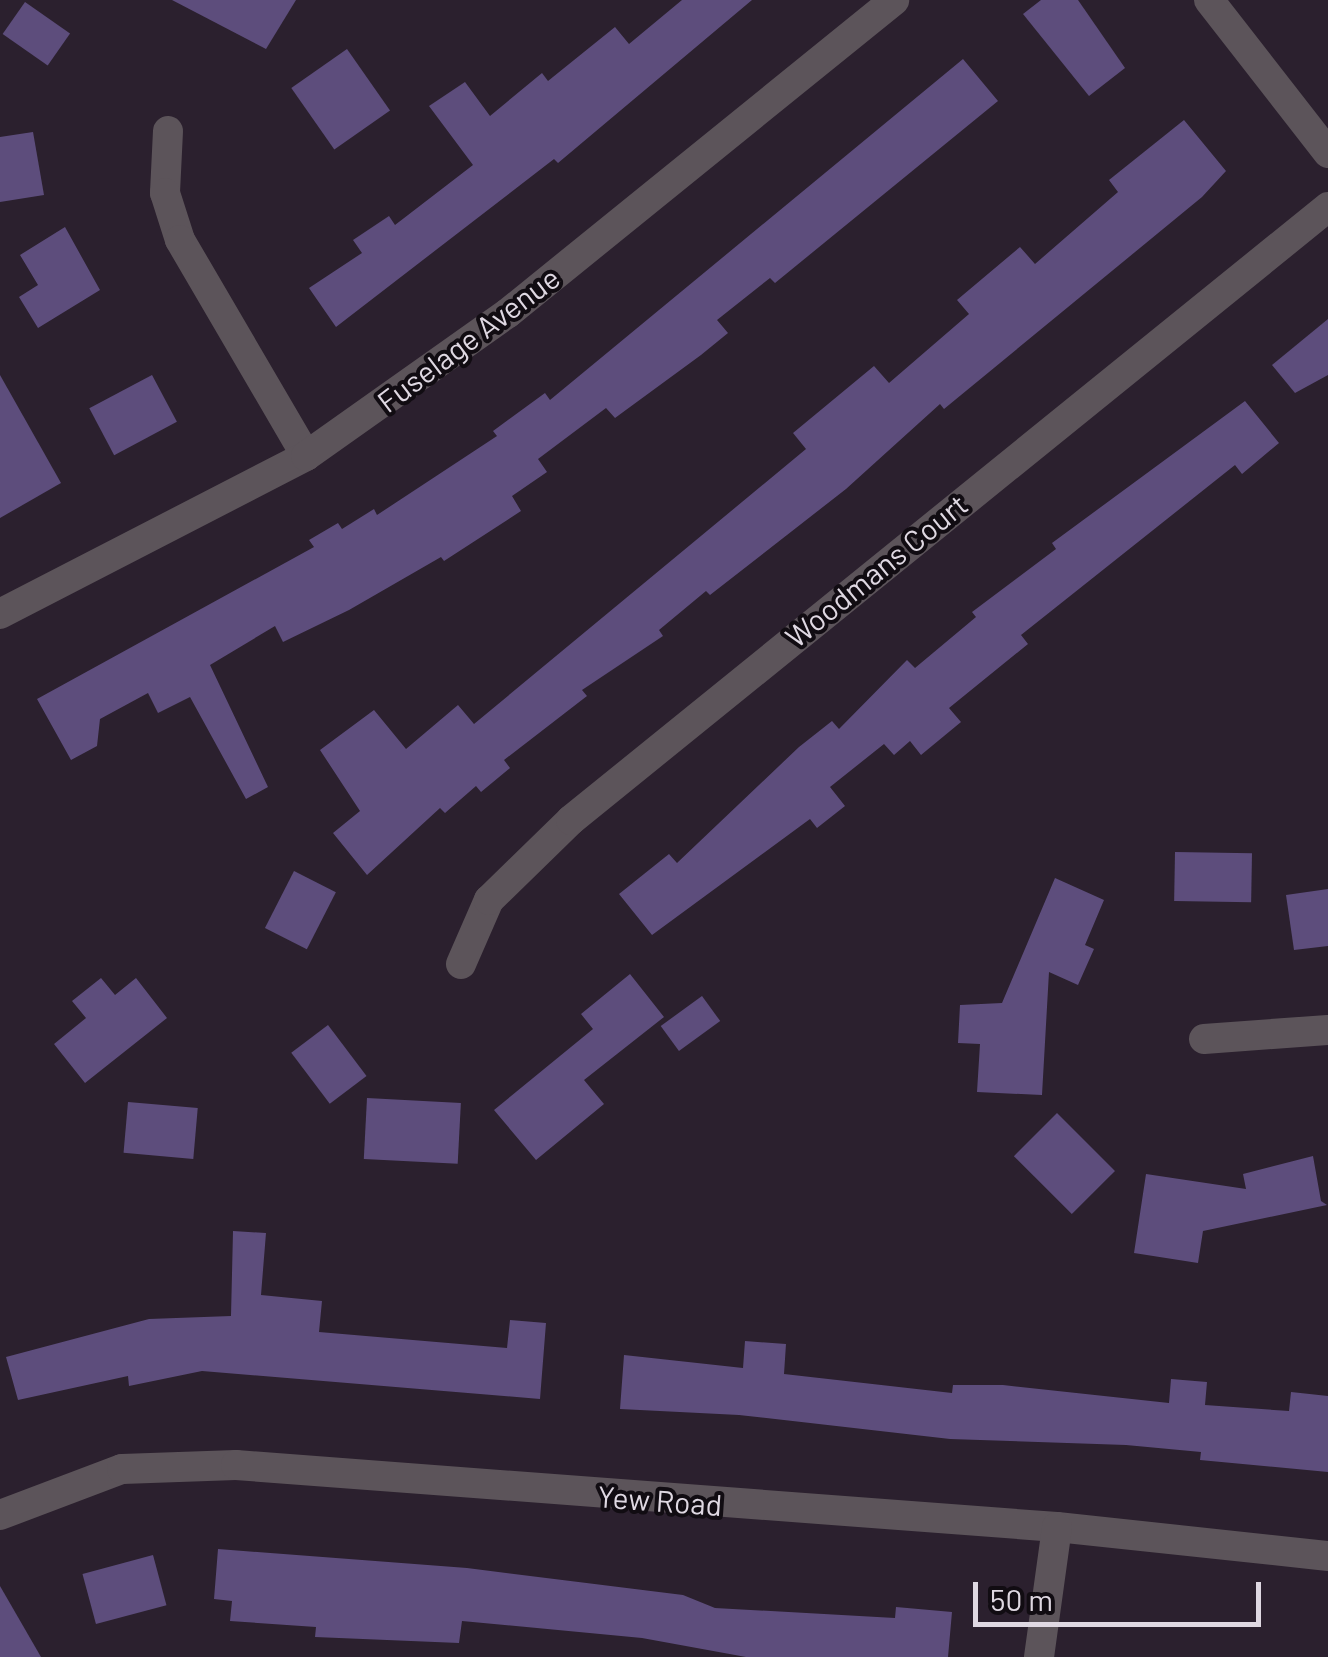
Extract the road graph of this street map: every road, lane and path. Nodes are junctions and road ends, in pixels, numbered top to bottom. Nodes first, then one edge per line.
1 (894, 0) edge
2 (1208, 0) edge
3 (168, 131) dead end
4 (1328, 153) edge
5 (1328, 206) edge
6 (306, 456) junction
7 (0, 614) edge
8 (461, 964) dead end
9 (1328, 1030) edge
10 (1204, 1039) dead end
11 (0, 1516) edge
12 (1057, 1526) junction
13 (1328, 1556) edge
14 (1039, 1657) edge

1 - 6 street, Fuselage Avenue
2 - 4 street
3 - 6 street
5 - 8 street, Woodmans Court
6 - 7 street, Fuselage Avenue
9 - 10 street
11 - 12 street, Yew Road
12 - 13 street, Yew Road
12 - 14 street

